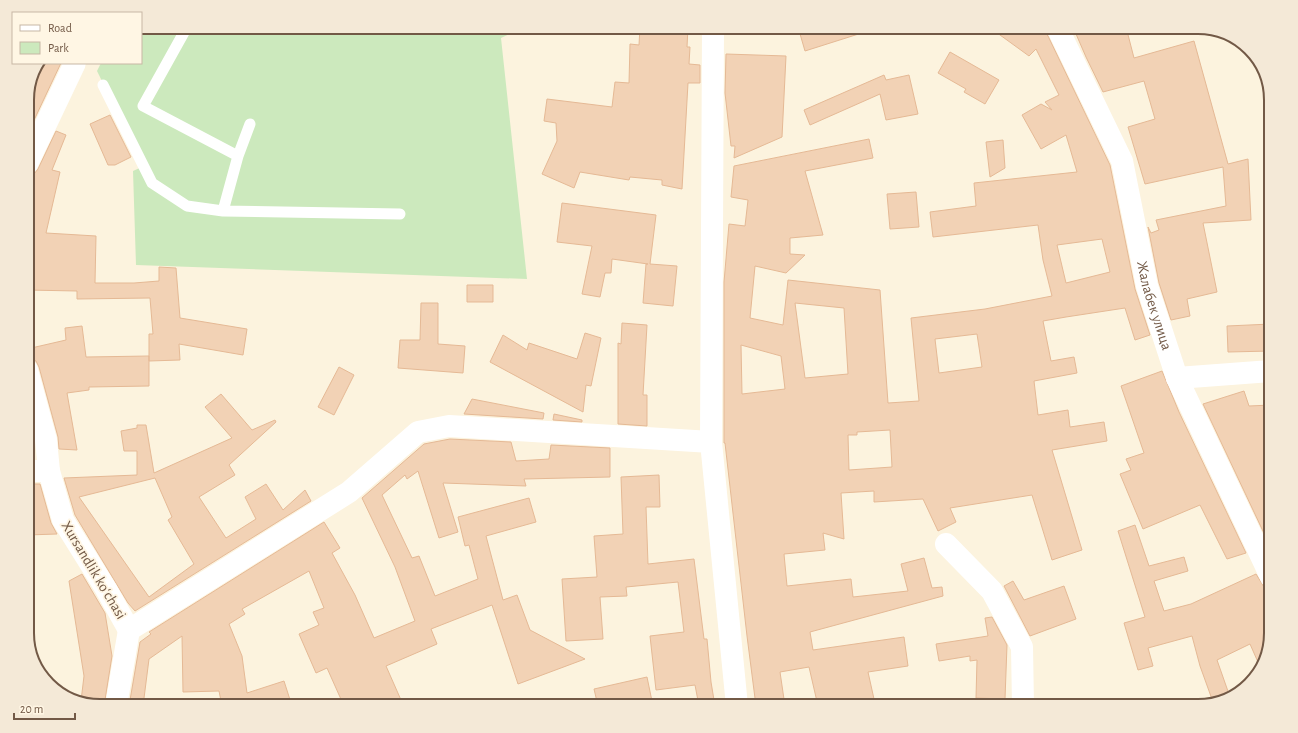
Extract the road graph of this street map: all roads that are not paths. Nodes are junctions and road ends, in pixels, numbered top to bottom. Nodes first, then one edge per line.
1 (183, 34) edge
2 (713, 34) edge
3 (1060, 34) edge
4 (75, 64) edge
5 (103, 84) dead end
6 (250, 124) dead end
7 (34, 149) edge
8 (238, 156) junction
9 (223, 211) junction
10 (400, 214) dead end
11 (1264, 372) edge
12 (1177, 378) junction
13 (34, 396) edge
14 (711, 442) junction
15 (34, 471) edge
16 (49, 471) junction
17 (946, 544) dead end
18 (1264, 562) edge
19 (129, 630) junction
20 (117, 699) edge
21 (736, 699) edge
22 (1024, 699) edge

1 - 8 lane
2 - 14 street
3 - 12 street, Жалабек улица
4 - 7 street
5 - 9 lane
6 - 8 lane
8 - 9 lane
9 - 10 lane
11 - 12 street
12 - 18 street, Жалабек улица
13 - 16 street, Xursandlik koʻchasi
14 - 19 street
14 - 21 street
15 - 16 street
16 - 19 street, Xursandlik koʻchasi
17 - 22 street
19 - 20 street

